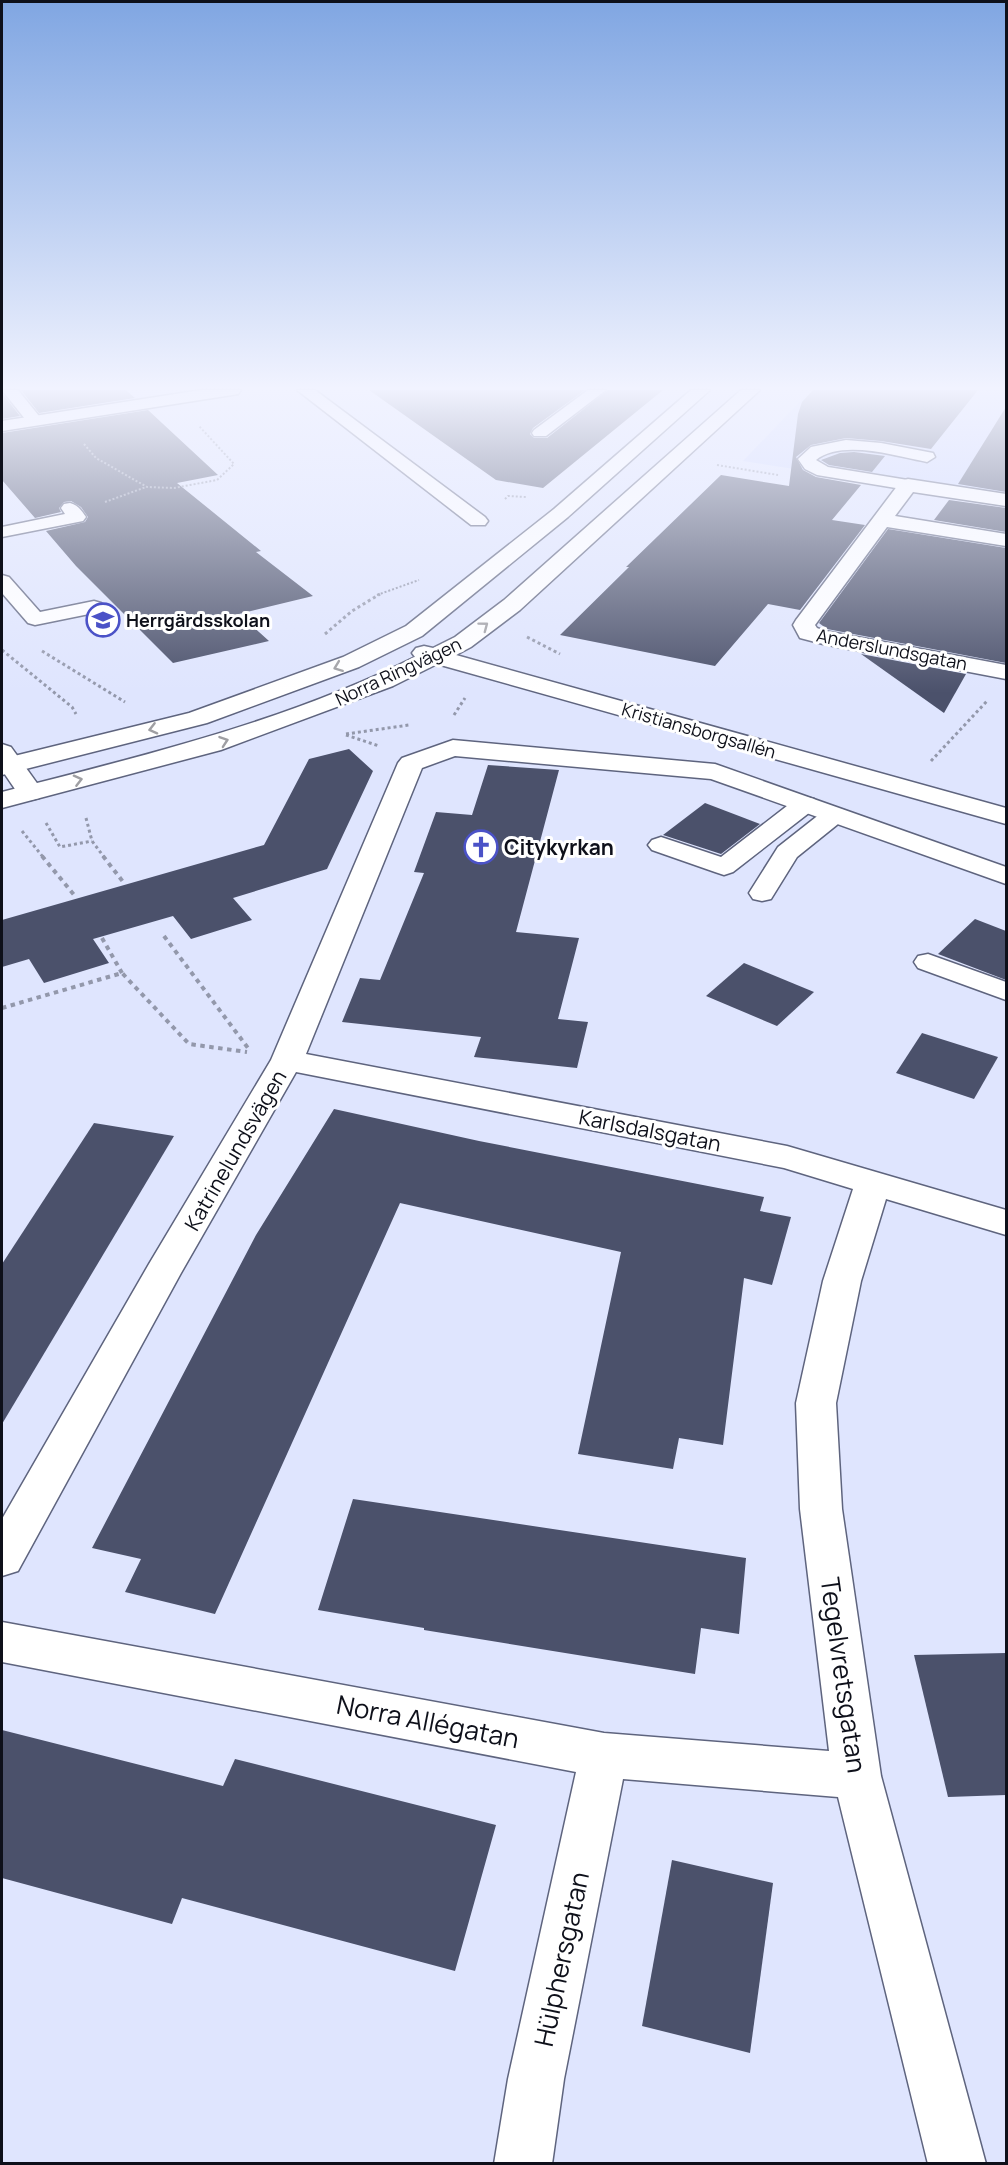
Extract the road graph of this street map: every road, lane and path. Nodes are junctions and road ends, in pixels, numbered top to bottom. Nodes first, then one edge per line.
1 (438, 491) edge
2 (585, 491) edge
3 (639, 491) edge
4 (904, 491) edge
5 (947, 491) edge
6 (1006, 500) edge
7 (70, 508) dead end
8 (883, 520) junction
9 (477, 521) dead end
10 (2, 532) edge
11 (1006, 540) edge
12 (424, 578) dead end
13 (2, 581) edge
14 (94, 607) dead end
15 (340, 622) dead end
16 (391, 643) junction
17 (2, 650) edge
18 (40, 650) dead end
19 (435, 656) junction
20 (1006, 672) edge
21 (992, 696) dead end
22 (131, 706) dead end
23 (77, 717) dead end
24 (453, 748) joint
25 (4, 761) edge
26 (924, 768) dead end
27 (2, 800) edge
28 (35, 804) junction
29 (805, 804) junction
30 (834, 815) junction
31 (1006, 816) edge
32 (86, 818) dead end
33 (21, 829) dead end
34 (92, 841) junction
35 (661, 845) dead end
36 (1006, 876) edge
37 (124, 883) dead end
38 (762, 893) dead end
39 (75, 896) dead end
40 (164, 936) dead end
41 (102, 938) dead end
42 (928, 962) dead end
43 (122, 973) junction
44 (1006, 992) edge
45 (2, 1008) edge
46 (251, 1052) joint
47 (287, 1060) junction
48 (873, 1183) junction
49 (1005, 1219) edge
50 (2, 1558) edge
51 (2, 1642) edge
52 (604, 1755) junction
53 (857, 1776) junction
54 (523, 2163) edge
55 (957, 2163) edge

1 - 9 street
2 - 16 street, Norra Ringvägen
19 -> 3 street, Norra Ringvägen
4 - 8 street, Anderslundsgatan
5 - 6 street
7 - 10 lane
8 - 11 street
8 - 20 street, Anderslundsgatan
12 - 15 path
13 - 14 lane
16 - 19 street, Kristiansborgsallén
16 -> 25 street, Norra Ringvägen
17 - 23 path
18 - 22 path
28 -> 19 street, Norra Ringvägen
19 - 31 street, Kristiansborgsallén
21 - 26 path
24 - 29 street, Kristiansborgsallén
24 - 47 street, Katrinelundsvägen
25 - 28 street
27 - 28 street, Norra Ringvägen
28 - 34 path
29 - 30 street, Kristiansborgsallén
29 - 35 lane
30 - 36 street, Kristiansborgsallén
30 - 38 lane
32 - 34 path
33 - 39 path
34 - 37 path
40 - 46 path
41 - 43 path
42 - 44 lane
43 - 45 path
43 - 46 path
47 - 48 street, Karlsdalsgatan
47 - 50 street, Katrinelundsvägen
48 - 49 street, Karlsdalsgatan
48 - 53 street, Tegelvretsgatan
51 - 52 street, Norra Allégatan
52 - 53 street, Norra Allégatan
52 - 54 street, Hülphersgatan
53 - 55 street, Tegelvretsgatan

